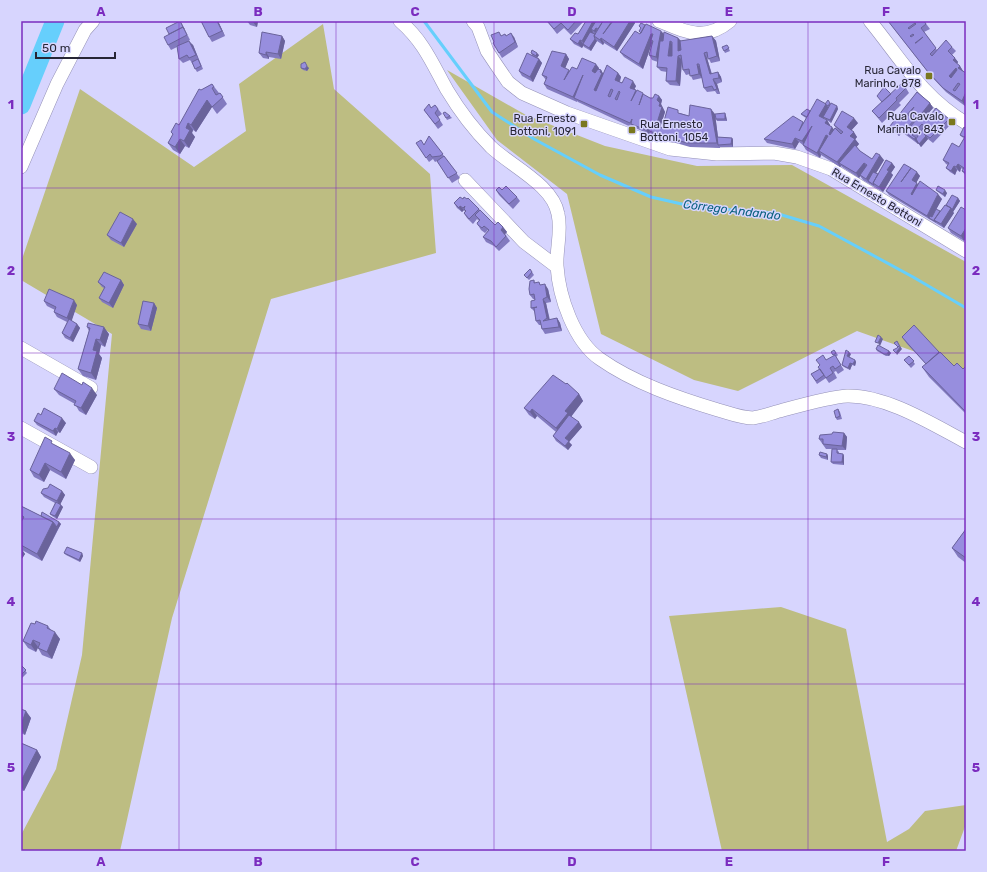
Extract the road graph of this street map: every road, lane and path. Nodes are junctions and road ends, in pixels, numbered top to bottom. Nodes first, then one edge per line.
1 (93, 21) edge
2 (400, 21) edge
3 (658, 21) edge
4 (730, 21) edge
5 (870, 21) edge
6 (476, 23) edge
7 (966, 123) edge
8 (21, 167) edge
9 (464, 180) dead end
10 (966, 251) edge
11 (557, 267) junction
12 (21, 348) edge
13 (91, 388) edge
14 (21, 428) edge
15 (966, 442) edge
16 (91, 466) dead end

1 - 8 street
2 - 11 street
3 - 4 street
5 - 7 street
6 - 10 street, Rua Ernesto Bottoni
9 - 11 street
11 - 15 street
12 - 13 street
14 - 16 street

